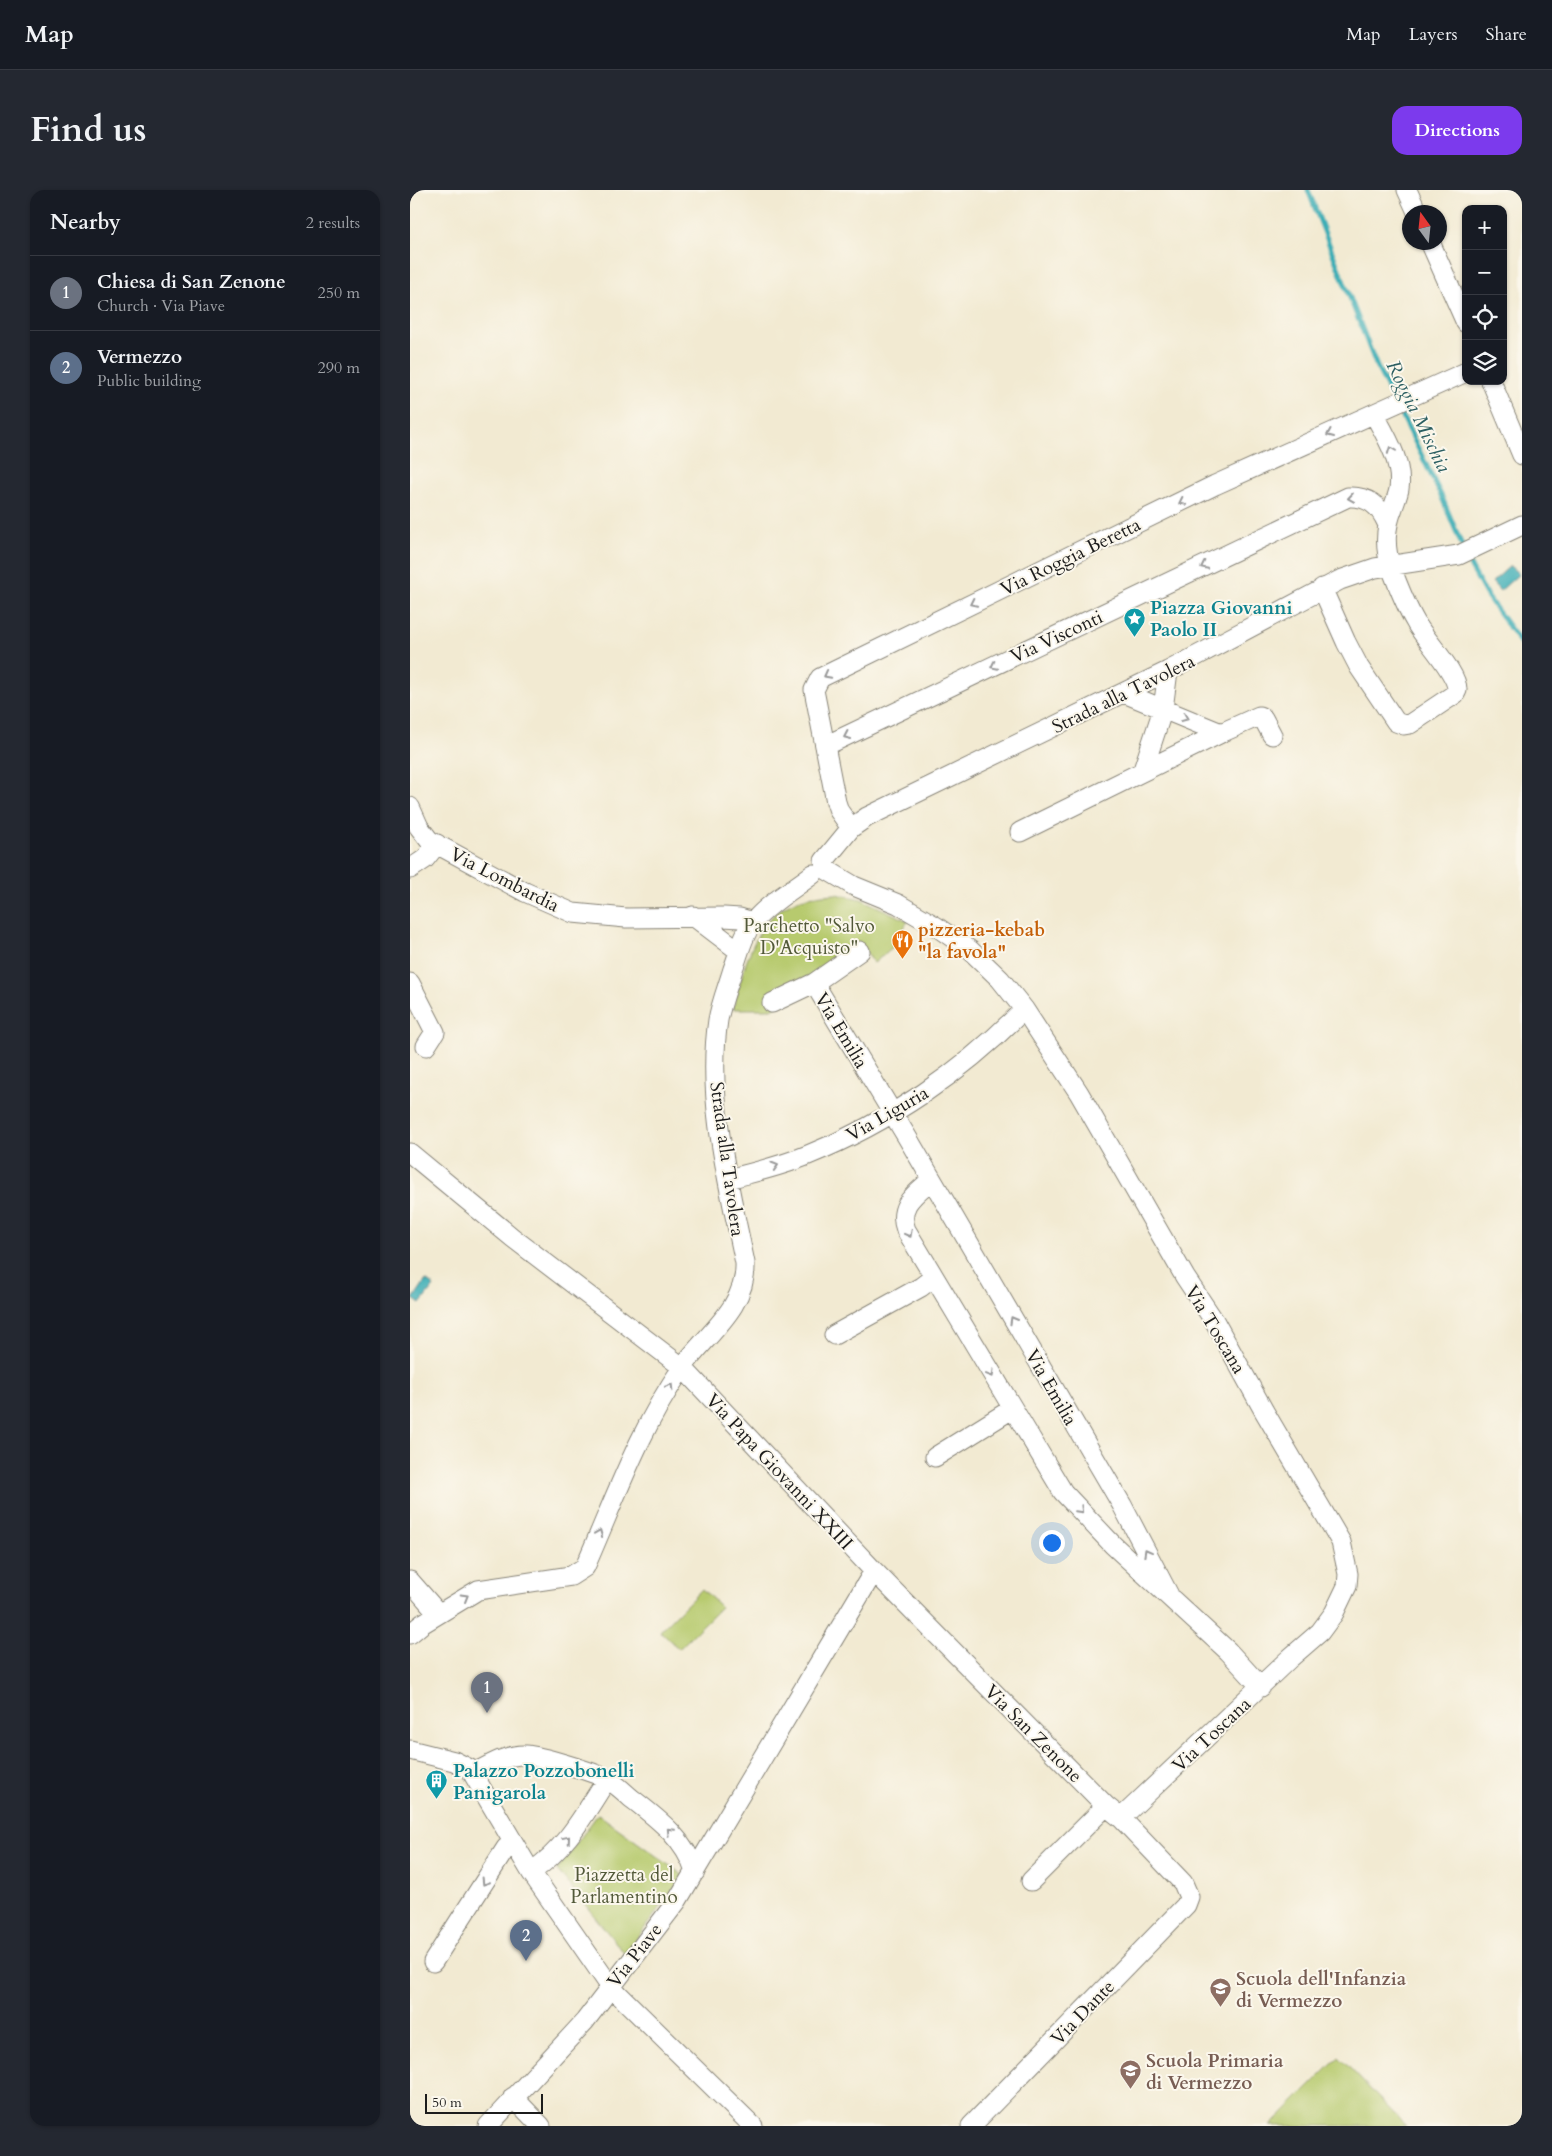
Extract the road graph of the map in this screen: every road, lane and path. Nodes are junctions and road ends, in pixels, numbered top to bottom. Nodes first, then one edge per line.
1 (1407, 190) edge
2 (1414, 205) edge
3 (1434, 250) edge
4 (1462, 314) edge
5 (1462, 374) edge
6 (1493, 385) edge
7 (1382, 411) junction
8 (1522, 455) edge
9 (1387, 523) junction
10 (1522, 525) edge
11 (1390, 565) junction
12 (1322, 588) junction
13 (1168, 672) junction
14 (1124, 693) junction
15 (1163, 709) junction
16 (1221, 732) junction
17 (1272, 735) dead end
18 (825, 746) junction
19 (1143, 770) junction
20 (410, 807) edge
21 (851, 828) junction
22 (1020, 832) dead end
23 (437, 844) junction
24 (821, 868) junction
25 (410, 869) edge
26 (693, 916) junction
27 (753, 922) junction
28 (739, 951) junction
29 (860, 951) dead end
30 (410, 982) edge
31 (814, 983) junction
32 (772, 1003) dead end
33 (1024, 1009) junction
34 (426, 1046) dead end
35 (893, 1114) junction
36 (410, 1153) edge
37 (728, 1179) junction
38 (931, 1180) junction
39 (934, 1277) junction
40 (834, 1335) dead end
41 (682, 1367) junction
42 (1012, 1409) junction
43 (934, 1457) dead end
44 (874, 1571) junction
45 (410, 1581) edge
46 (1169, 1595) junction
47 (438, 1613) junction
48 (410, 1634) edge
49 (1261, 1687) junction
50 (410, 1750) edge
51 (473, 1774) junction
52 (607, 1779) junction
53 (1106, 1806) junction
54 (1121, 1818) junction
55 (513, 1843) junction
56 (531, 1872) junction
57 (695, 1872) junction
58 (1031, 1881) dead end
59 (1189, 1897) joint
60 (433, 1962) dead end
61 (610, 1986) junction
62 (513, 2097) junction
63 (748, 2124) edge
64 (488, 2126) edge
65 (541, 2126) edge
66 (971, 2126) edge

1 - 2 street
3 - 4 street
5 - 7 street, Via Roggia Beretta
6 - 8 street
9 -> 7 street
7 -> 18 street, Via Roggia Beretta
9 - 11 street
9 -> 18 street, Via Visconti
10 - 11 street, Strada alla Tavolera
11 - 12 street, Strada alla Tavolera
11 - 12 street
12 - 13 street, Strada alla Tavolera
13 - 14 street, Strada alla Tavolera
13 - 15 street
14 - 15 street
14 - 21 street, Strada alla Tavolera
15 -> 16 street
15 - 19 street
16 - 17 street
16 - 19 street
18 - 21 street, Via Roggia Beretta
19 - 22 street
20 - 23 street, Via Lombardia
21 - 24 street, Strada alla Tavolera
23 - 25 street
23 - 26 street, Via Lombardia
24 - 27 street, Strada alla Tavolera
24 - 33 street, Via Toscana
26 - 27 street, Via Lombardia
26 - 28 street
27 - 28 street, Strada alla Tavolera
28 - 37 street, Strada alla Tavolera
29 - 31 street
30 - 34 street
31 - 32 street
31 - 35 street, Via Emilia
33 - 35 street, Via Liguria
33 - 49 street, Via Toscana
37 -> 35 street, Via Liguria
35 - 38 street, Via Emilia
36 - 41 street, Via Papa Giovanni XXIII
37 - 41 street, Strada alla Tavolera
38 -> 39 street, Via Emilia
46 -> 38 street, Via Emilia
39 - 40 street
39 -> 42 street, Via Emilia
41 - 44 street, Via Papa Giovanni XXIII
47 -> 41 street, Strada alla Tavolera
42 - 43 street
42 -> 46 street, Via Emilia
44 - 53 street, Via San Zenone
44 - 57 street
45 - 47 street
46 - 49 street, Via Emilia
47 - 48 street, Strada alla Tavolera
49 - 54 street, Via Toscana
50 - 51 street
51 - 52 street
51 - 55 street
56 -> 52 street
57 -> 52 street
53 - 54 street, Via San Zenone
53 - 58 street
54 - 59 street, Via San Zenone
55 - 56 street
55 -> 60 street
56 - 61 street
57 - 61 street, Via Piave
59 - 66 street, Via Dante
61 - 62 street, Via Piave
61 - 63 street
62 - 64 street, Via Piave
62 - 65 street

